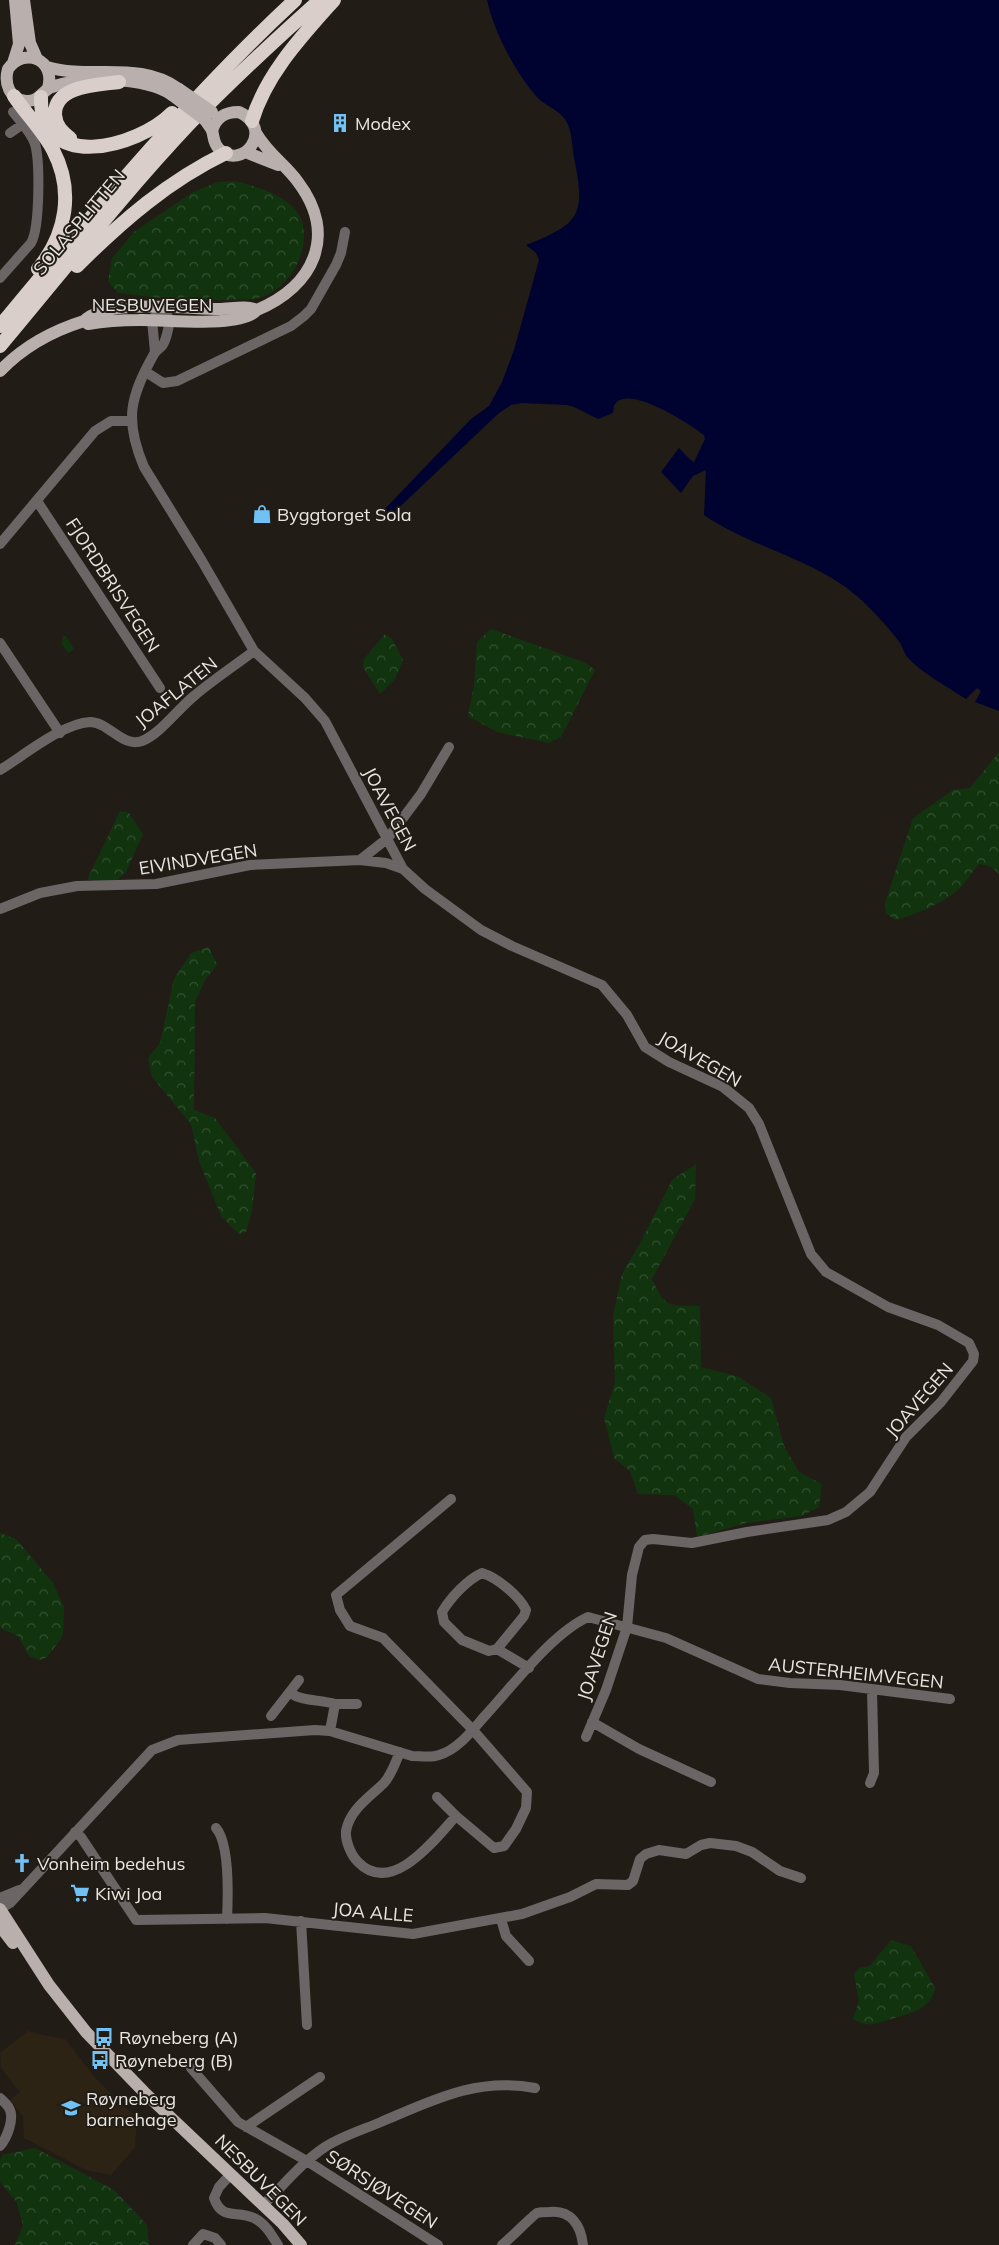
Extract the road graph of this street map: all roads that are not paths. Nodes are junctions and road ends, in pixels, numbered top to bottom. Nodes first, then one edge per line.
1 (15, 0) edge
2 (24, 0) edge
3 (295, 0) edge
4 (320, 0) edge
5 (334, 0) edge
6 (232, 60) junction
7 (12, 63) junction
8 (42, 63) junction
9 (119, 82) junction
10 (44, 92) junction
11 (176, 92) junction
12 (14, 96) junction
13 (13, 112) dead end
14 (213, 120) junction
15 (23, 124) junction
16 (254, 127) junction
17 (10, 133) dead end
18 (81, 145) junction
19 (245, 152) junction
20 (226, 154) junction
21 (286, 169) junction
22 (345, 232) dead end
23 (0, 278) edge
24 (163, 307) junction
25 (257, 310) junction
26 (24, 317) junction
27 (152, 320) junction
28 (84, 321) junction
29 (170, 321) junction
30 (3, 323) edge
31 (0, 346) edge
32 (155, 352) junction
33 (0, 371) edge
34 (146, 372) junction
35 (130, 421) junction
36 (37, 501) junction
37 (0, 544) edge
38 (0, 642) edge
39 (254, 650) junction
40 (160, 688) dead end
41 (60, 732) junction
42 (449, 747) dead end
43 (0, 770) edge
44 (388, 838) junction
45 (360, 860) junction
46 (403, 870) junction
47 (0, 909) edge
48 (451, 1499) dead end
49 (628, 1627) junction
50 (497, 1649) junction
51 (529, 1668) junction
52 (299, 1680) dead end
53 (872, 1690) junction
54 (290, 1693) junction
55 (950, 1700) dead end
56 (335, 1704) junction
57 (357, 1704) dead end
58 (271, 1716) dead end
59 (592, 1722) junction
60 (473, 1730) junction
61 (330, 1731) junction
62 (586, 1737) dead end
63 (400, 1752) junction
64 (711, 1782) dead end
65 (870, 1783) dead end
66 (437, 1797) dead end
67 (456, 1816) junction
68 (216, 1828) dead end
69 (75, 1832) junction
70 (801, 1878) dead end
71 (22, 1889) junction
72 (0, 1898) edge
73 (0, 1909) edge
74 (227, 1919) junction
75 (501, 1919) junction
76 (301, 1922) junction
77 (0, 1926) edge
78 (529, 1961) dead end
79 (49, 1984) junction
80 (306, 2025) dead end
81 (190, 2068) dead end
82 (320, 2077) dead end
83 (535, 2088) dead end
84 (0, 2098) edge
85 (246, 2127) junction
86 (197, 2141) junction
87 (0, 2146) edge
88 (307, 2161) junction
89 (230, 2175) junction
90 (266, 2202) junction
91 (193, 2245) edge
92 (222, 2245) edge
93 (278, 2245) edge
94 (301, 2245) edge
95 (308, 2245) edge
96 (438, 2245) edge
97 (502, 2245) edge
98 (583, 2245) edge

1 - 7 main road
2 - 8 main road
3 - 6 highway
4 - 26 highway, SOLASPLITTEN
5 - 16 highway
6 - 18 highway
6 - 30 highway, SOLASPLITTEN
7 - 8 main road
7 - 12 main road
8 - 10 main road
8 - 11 main road
9 - 10 main road
9 - 11 main road
9 - 18 highway
10 - 12 main road
10 - 18 highway
11 - 14 main road, bridge
12 - 30 highway
13 - 15 street
14 - 16 main road
14 - 20 main road
15 - 17 street
15 - 23 street
16 - 19 main road
16 - 21 main road, NESBUVEGEN
19 - 20 main road
19 - 21 main road
20 - 26 highway
21 - 25 main road, NESBUVEGEN
22 - 34 street
24 - 25 main road
24 - 27 street
24 - 28 main road
24 - 29 street
25 - 29 main road, NESBUVEGEN
26 - 31 highway, SOLASPLITTEN
27 - 28 main road, NESBUVEGEN
27 - 29 main road, NESBUVEGEN
27 - 32 street, JOAVEGEN
28 - 33 main road, NESBUVEGEN
29 - 32 street, JOAVEGEN
32 - 34 street, JOAVEGEN
34 - 35 street, JOAVEGEN
35 - 36 street
35 - 39 street, JOAVEGEN
36 - 37 street
36 - 40 street, FJORDBRISVEGEN
38 - 41 street
39 - 41 street, JOAFLATEN
39 - 44 street, JOAVEGEN
41 - 43 street, JOAFLATEN
42 - 44 street
44 - 45 street
44 - 46 street, JOAVEGEN
45 - 46 street, EIVINDVEGEN
45 - 47 street, EIVINDVEGEN
46 - 49 street, JOAVEGEN
48 - 60 street
49 - 51 street, AUSTERHEIMVEGEN
49 - 53 street, AUSTERHEIMVEGEN
49 - 59 street, JOAVEGEN
50 - 50 street
50 - 51 street
51 - 60 street, AUSTERHEIMVEGEN
52 - 54 street
53 - 55 street, AUSTERHEIMVEGEN
53 - 65 street
54 - 56 street
54 - 58 street
56 - 57 street
56 - 61 street
59 - 62 street, JOAVEGEN
59 - 64 street, JOAVEGEN
60 - 63 street, AUSTERHEIMVEGEN
60 - 67 street
61 - 63 street, AUSTERHEIMVEGEN
61 - 69 street, AUSTERHEIMVEGEN
63 - 67 street
66 - 67 street
68 - 74 street
69 - 71 street, AUSTERHEIMVEGEN
69 - 74 street, JOA ALLE
70 - 75 street, JOA ALLE
71 - 72 street, AUSTERHEIMVEGEN
71 - 73 street, AUSTERHEIMVEGEN
73 - 79 main road, NESBUVEGEN
74 - 76 street, JOA ALLE
75 - 76 street, JOA ALLE
75 - 78 street
76 - 80 street
77 - 79 main road, NESBUVEGEN
79 - 86 main road, NESBUVEGEN
81 - 85 street, SØRSJØVEGEN
82 - 85 street
83 - 88 street
84 - 87 street
85 - 88 street, SØRSJØVEGEN
86 - 89 main road, NESBUVEGEN
86 - 90 main road, NESBUVEGEN
88 - 90 street
88 - 96 street, SØRSJØVEGEN
89 - 90 main road, NESBUVEGEN
89 - 93 street
90 - 94 main road, NESBUVEGEN
90 - 95 main road, NESBUVEGEN
91 - 92 street
97 - 98 street

